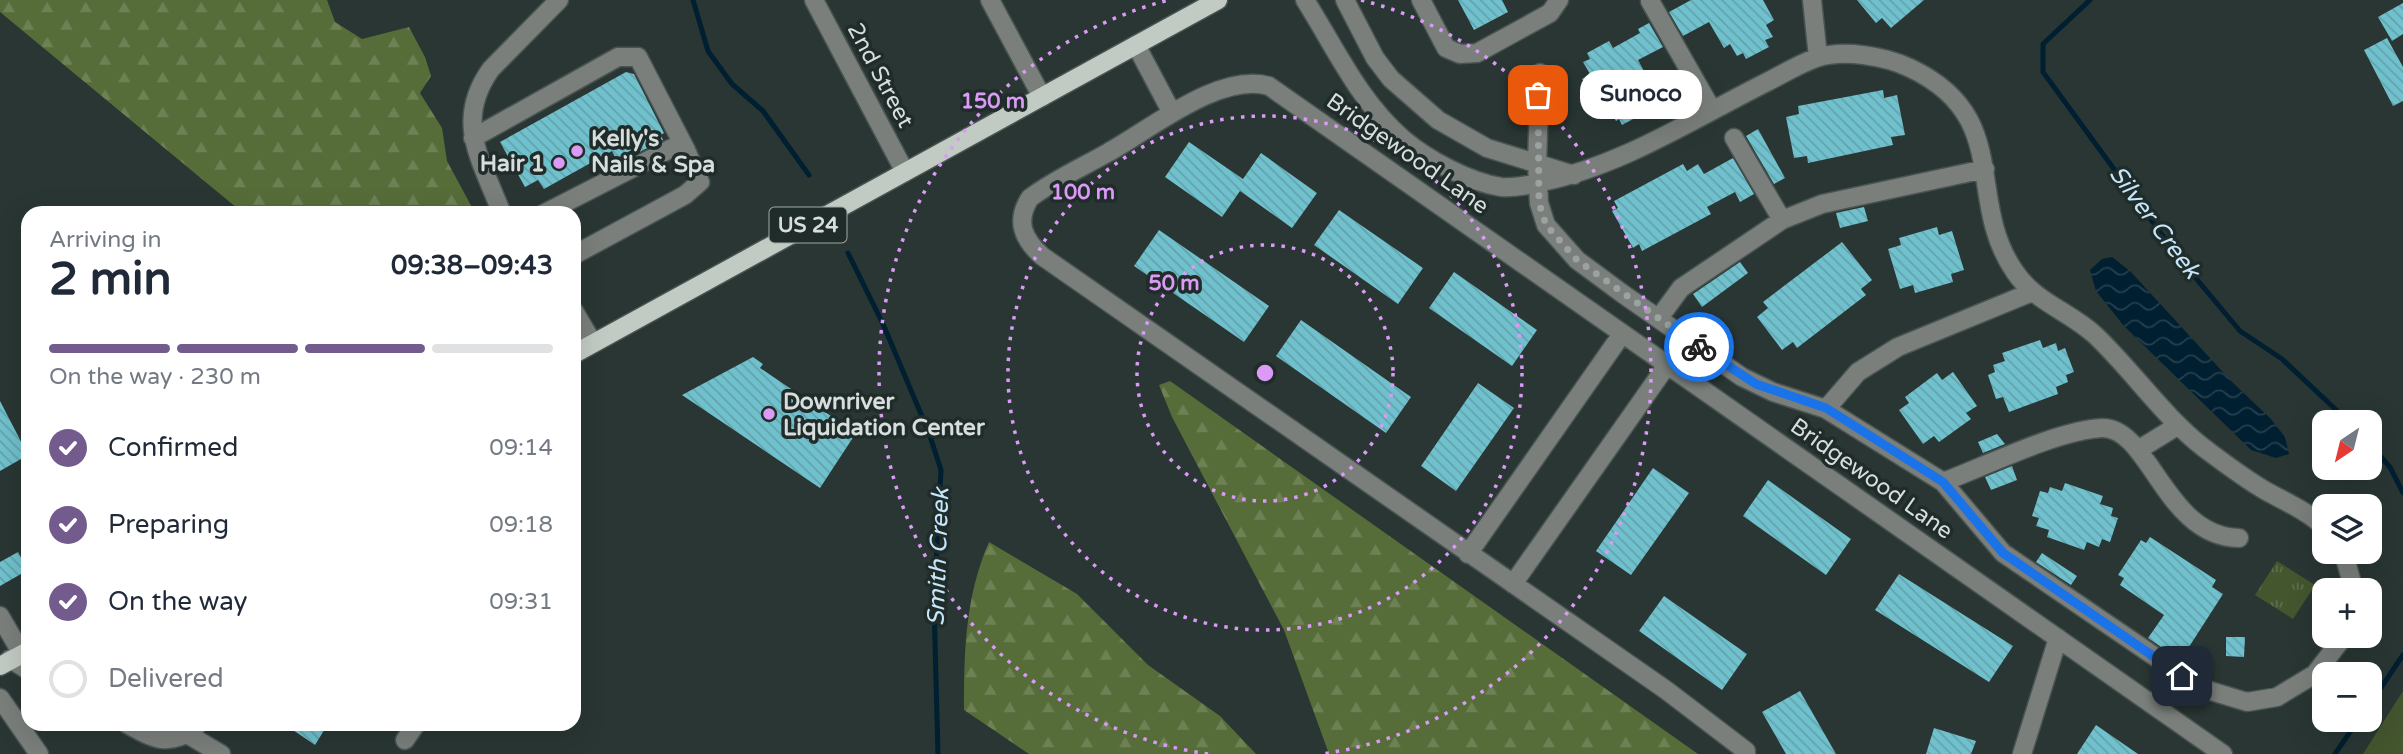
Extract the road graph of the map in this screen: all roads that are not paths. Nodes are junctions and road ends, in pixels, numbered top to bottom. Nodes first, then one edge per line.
1 (559, 0) edge
2 (814, 0) edge
3 (990, 0) edge
4 (1218, 0) edge
5 (1305, 0) edge
6 (1345, 0) edge
7 (1421, 0) edge
8 (1559, 0) edge
9 (1812, 0) edge
10 (1650, 1) edge
11 (1136, 45) junction
12 (1818, 57) junction
13 (1375, 58) junction
14 (1540, 73) dead end
15 (1349, 76) junction
16 (1042, 97) junction
17 (1712, 110) junction
18 (1172, 113) junction
19 (473, 138) junction
20 (1734, 138) dead end
21 (686, 149) junction
22 (1537, 163) junction
23 (1985, 169) junction
24 (905, 173) junction
25 (1574, 175) junction
26 (1538, 183) junction
27 (499, 206) edge
28 (559, 206) edge
29 (1782, 220) junction
30 (581, 251) edge
31 (2032, 292) junction
32 (1659, 318) junction
33 (581, 323) edge
34 (1622, 334) junction
35 (593, 343) junction
36 (581, 350) edge
37 (1667, 365) junction
38 (1826, 408) junction
39 (2178, 426) junction
40 (2138, 450) junction
41 (1943, 482) junction
42 (2312, 517) edge
43 (2239, 538) dead end
44 (1468, 554) junction
45 (1513, 584) junction
46 (0, 616) edge
47 (2058, 638) junction
48 (2335, 648) edge
49 (18, 660) edge
50 (0, 698) edge
51 (21, 728) edge
52 (23, 731) edge
53 (140, 731) edge
54 (187, 731) edge
55 (192, 731) edge
56 (411, 731) edge
57 (405, 740) dead end
58 (39, 754) edge
59 (221, 754) edge
60 (1746, 754) edge
61 (2022, 754) edge
62 (2223, 754) edge

1 - 19 street
2 - 24 street, 2nd Street
3 - 16 street
4 - 11 main road, US 24
5 - 15 street
6 - 13 street
7 - 8 street
9 - 12 street
10 - 17 street
11 - 16 main road, US 24
11 - 18 street
12 - 17 street
12 - 23 street
13 - 15 street
13 - 22 street
14 - 22 street
15 - 26 street
16 - 24 main road, US 24
17 - 25 street
18 - 34 street, Bridgewood Lane
18 - 44 street, Bridgewood Lane
19 - 21 street
19 - 27 street
20 - 29 street
21 - 28 street
21 - 30 street
22 - 25 street
22 - 26 street
23 - 29 street
23 - 31 street
24 - 35 main road, US 24
25 - 26 street
26 - 32 street
29 - 32 street
31 - 38 street
31 - 39 street
32 - 38 street
33 - 35 street
34 - 37 street, Bridgewood Lane
34 - 44 street
35 - 36 main road, US 24
37 - 45 street
37 - 47 street, Bridgewood Lane
38 - 41 street
39 - 40 street
39 - 42 street
40 - 41 street
40 - 43 street
41 - 48 street
44 - 45 street, Bridgewood Lane
45 - 60 street, Bridgewood Lane
46 - 49 street
47 - 61 street
47 - 62 street, Bridgewood Lane
50 - 51 street
52 - 58 street
53 - 54 street
55 - 59 street
56 - 57 street

